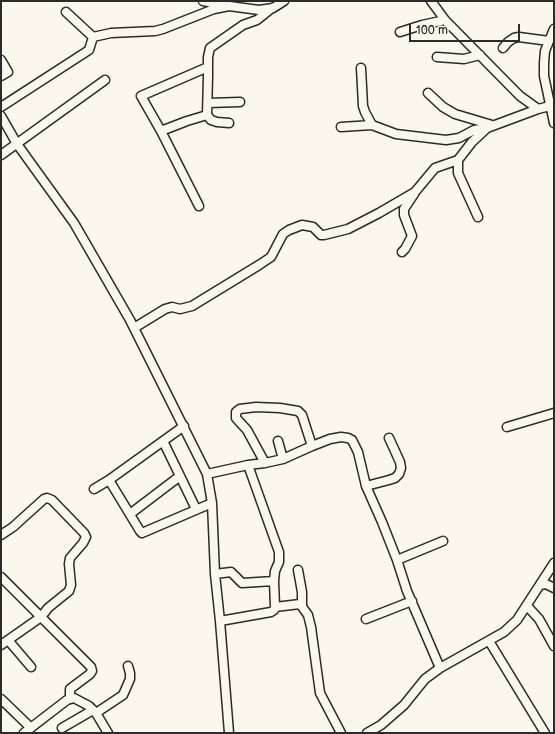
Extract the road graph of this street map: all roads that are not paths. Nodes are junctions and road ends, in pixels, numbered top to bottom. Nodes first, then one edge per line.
1 (203, 1) edge
2 (284, 1) edge
3 (431, 1) edge
4 (229, 6) junction
5 (273, 8) junction
6 (66, 12) dead end
7 (445, 20) junction
8 (554, 29) edge
9 (400, 32) dead end
10 (93, 36) junction
11 (549, 41) junction
12 (503, 48) dead end
13 (480, 55) junction
14 (437, 57) dead end
15 (1, 60) edge
16 (208, 66) junction
17 (361, 68) dead end
18 (1, 76) edge
19 (104, 80) dead end
20 (428, 93) dead end
21 (208, 102) junction
22 (240, 102) dead end
23 (550, 106) junction
24 (1, 107) edge
25 (538, 109) junction
26 (207, 115) junction
27 (1, 116) edge
28 (229, 123) dead end
29 (554, 123) edge
30 (372, 124) junction
31 (341, 127) dead end
32 (491, 127) junction
33 (161, 131) junction
34 (17, 144) junction
35 (1, 155) edge
36 (458, 160) junction
37 (415, 192) junction
38 (199, 206) dead end
39 (478, 216) dead end
40 (402, 252) dead end
41 (134, 328) junction
42 (554, 413) edge
43 (184, 426) junction
44 (507, 427) dead end
45 (389, 438) dead end
46 (163, 441) junction
47 (278, 442) dead end
48 (312, 446) junction
49 (282, 459) junction
50 (265, 463) junction
51 (248, 465) junction
52 (207, 474) junction
53 (180, 476) junction
54 (109, 480) junction
55 (366, 486) junction
56 (94, 489) dead end
57 (212, 503) junction
58 (196, 509) junction
59 (130, 514) junction
60 (1, 535) edge
61 (443, 541) dead end
62 (397, 560) junction
63 (554, 564) edge
64 (298, 570) dead end
65 (215, 574) junction
66 (1, 577) edge
67 (274, 580) junction
68 (540, 586) junction
69 (554, 588) edge
70 (412, 601) junction
71 (302, 606) junction
72 (527, 606) junction
73 (275, 607) junction
74 (41, 617) junction
75 (366, 619) dead end
76 (220, 621) junction
77 (489, 641) junction
78 (5, 643) edge
79 (554, 646) edge
80 (31, 666) dead end
81 (128, 666) dead end
82 (440, 668) junction
83 (70, 698) junction
84 (1, 699) edge
85 (94, 712) junction
86 (31, 728) junction
87 (62, 728) dead end
88 (371, 732) edge
89 (24, 733) edge
90 (108, 733) edge
91 (229, 733) edge
92 (341, 733) edge
93 (544, 733) edge

1 - 4 street
2 - 5 street
3 - 7 street
4 - 5 street
4 - 10 street
5 - 16 street
6 - 10 street
7 - 9 street
7 - 13 street
8 - 11 street
10 - 24 street
11 - 12 street
11 - 23 street
13 - 14 street
13 - 25 street
15 - 18 street
16 - 21 street
16 - 33 street
17 - 30 street
19 - 34 street
20 - 32 street
21 - 22 street
21 - 26 street
23 - 25 street
23 - 29 street
25 - 32 street
26 - 28 street
26 - 33 street
27 - 34 street
30 - 31 street
30 - 32 street
32 - 36 street
33 - 38 street
34 - 35 street
34 - 41 street
36 - 37 street
36 - 39 street
37 - 40 street
37 - 41 street
41 - 43 street
42 - 44 street
43 - 46 street
43 - 52 street
45 - 55 street
46 - 53 street
46 - 54 street
47 - 49 street
48 - 49 street
48 - 50 street
48 - 55 street
49 - 50 street
50 - 51 street
51 - 52 street
51 - 67 street
52 - 57 street
53 - 58 street
53 - 59 street
54 - 56 street
54 - 59 street
55 - 62 street
57 - 58 street
57 - 65 street
58 - 59 street
60 - 74 street
61 - 62 street
62 - 70 street
63 - 68 street
64 - 71 street
65 - 67 street
65 - 76 street
66 - 74 street
67 - 73 street
68 - 69 street
68 - 72 street
70 - 75 street
70 - 82 street
71 - 73 street
71 - 92 street
72 - 77 street
72 - 79 street
73 - 76 street
74 - 78 street
74 - 83 street
76 - 91 street
77 - 82 street
77 - 93 street
78 - 80 street
81 - 85 street
82 - 88 street
83 - 85 street
83 - 86 street
84 - 86 street
85 - 87 street
85 - 90 street
86 - 89 street

